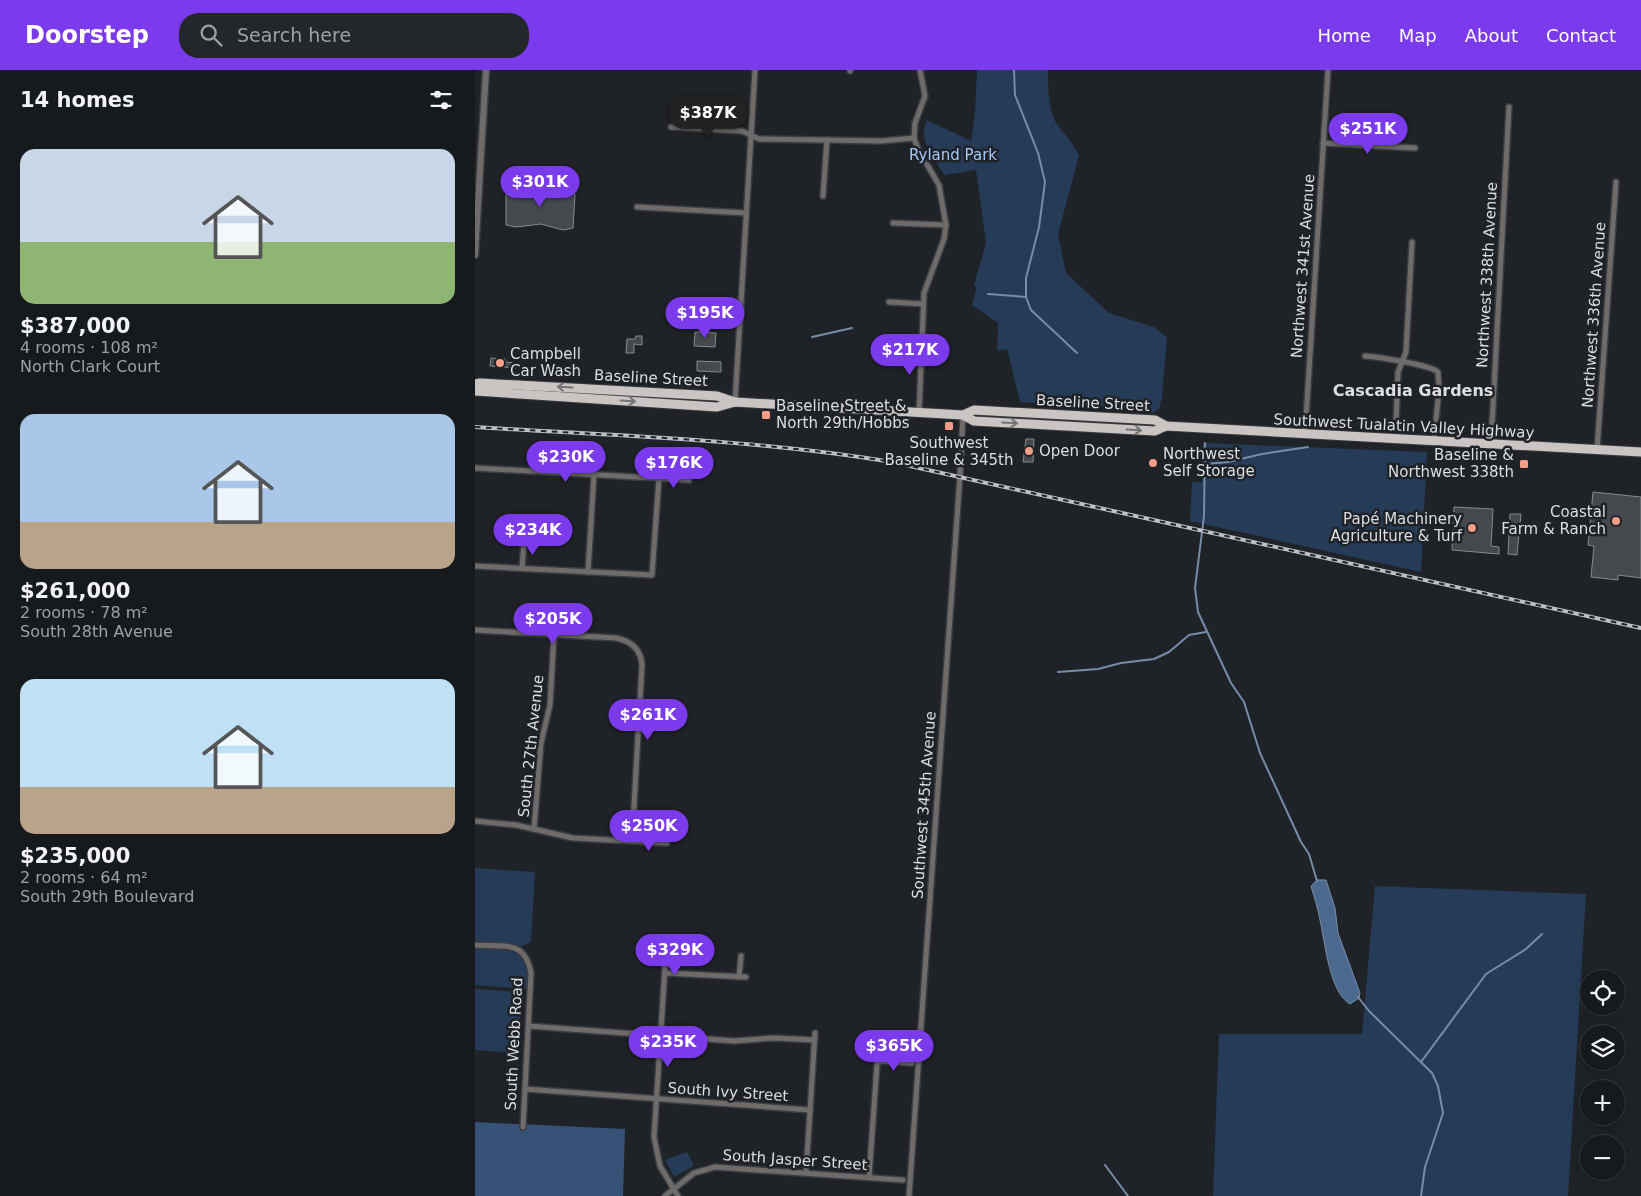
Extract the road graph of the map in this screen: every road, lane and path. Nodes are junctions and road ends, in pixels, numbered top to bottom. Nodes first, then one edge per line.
1 (486, 70) edge
2 (755, 70) edge
3 (920, 70) edge
4 (1328, 70) edge
5 (1509, 107) dead end
6 (671, 127) dead end
7 (751, 135) junction
8 (914, 138) junction
9 (827, 140) junction
10 (1323, 142) junction
11 (1415, 148) dead end
12 (1616, 182) dead end
13 (823, 196) dead end
14 (637, 207) dead end
15 (746, 213) junction
16 (893, 223) dead end
17 (946, 225) junction
18 (1412, 242) dead end
19 (475, 255) edge
20 (889, 302) dead end
21 (923, 304) junction
22 (1365, 356) dead end
23 (1403, 362) junction
24 (475, 384) edge
25 (475, 391) edge
26 (735, 402) junction
27 (919, 413) junction
28 (963, 415) junction
29 (1396, 423) dead end
30 (1166, 426) joint
31 (1305, 434) junction
32 (1434, 441) junction
33 (1491, 444) junction
34 (1597, 450) junction
35 (1641, 452) edge
36 (475, 468) edge
37 (594, 474) junction
38 (659, 478) junction
39 (689, 480) dead end
40 (523, 542) dead end
41 (475, 566) edge
42 (522, 568) junction
43 (588, 572) junction
44 (475, 630) edge
45 (554, 635) junction
46 (475, 821) edge
47 (534, 829) junction
48 (632, 841) junction
49 (667, 843) dead end
50 (475, 945) edge
51 (666, 952) dead end
52 (741, 956) dead end
53 (665, 972) junction
54 (739, 977) junction
55 (746, 978) dead end
56 (528, 1026) junction
57 (815, 1034) dead end
58 (660, 1036) junction
59 (879, 1037) dead end
60 (815, 1040) junction
61 (877, 1061) junction
62 (911, 1063) dead end
63 (525, 1089) junction
64 (656, 1100) junction
65 (810, 1110) junction
66 (523, 1127) dead end
67 (806, 1173) junction
68 (869, 1177) junction
69 (903, 1180) dead end
70 (672, 1189) junction
71 (665, 1196) edge
72 (678, 1196) edge
73 (909, 1196) edge

1 - 19 street
2 - 7 street
3 - 8 street
4 - 10 street, Northwest 341st Avenue
5 - 33 street, Northwest 338th Avenue
6 - 7 street
7 - 9 street
7 - 15 street
8 - 9 street
8 - 17 street
9 - 13 street
10 - 11 street
10 - 31 street, Northwest 341st Avenue
12 - 34 street, Northwest 336th Avenue
14 - 15 street
15 - 26 street
16 - 17 street
17 - 21 street
18 - 23 street
20 - 21 street
21 - 27 street
22 - 23 street
23 - 29 street
23 - 32 street
26 -> 24 highway, Baseline Street
25 -> 26 highway, Baseline Street
26 - 27 highway, Baseline Street
27 - 28 highway, Baseline Street
28 - 30 highway, Baseline Street
28 - 73 street, Southwest 345th Avenue
30 - 31 highway, Southwest Tualatin Valley Highway
31 - 32 highway, Southwest Tualatin Valley Highway
32 - 33 highway, Southwest Tualatin Valley Highway
33 - 34 highway, Southwest Tualatin Valley Highway
34 - 35 highway, Southwest Tualatin Valley Highway
36 - 37 street
37 - 38 street
37 - 43 street
38 - 39 street
38 - 43 street
40 - 42 street
41 - 42 street
42 - 43 street
44 - 45 street
45 - 47 street, South 27th Avenue
45 - 48 street
46 - 47 street
47 - 48 street
48 - 49 street
50 - 56 street, South Webb Road
51 - 53 street
52 - 54 street
53 - 54 street
53 - 58 street
54 - 55 street
56 - 58 street
56 - 63 street, South Webb Road
57 - 60 street
58 - 60 street
58 - 64 street
59 - 61 street
60 - 65 street
61 - 62 street
61 - 68 street
63 - 64 street, South Ivy Street
63 - 66 street, South Webb Road
64 - 65 street, South Ivy Street
64 - 70 street
65 - 67 street
67 - 68 street, South Jasper Street
67 - 70 street, South Jasper Street
68 - 69 street, South Jasper Street
70 - 71 street, South Jasper Street
70 - 72 street

